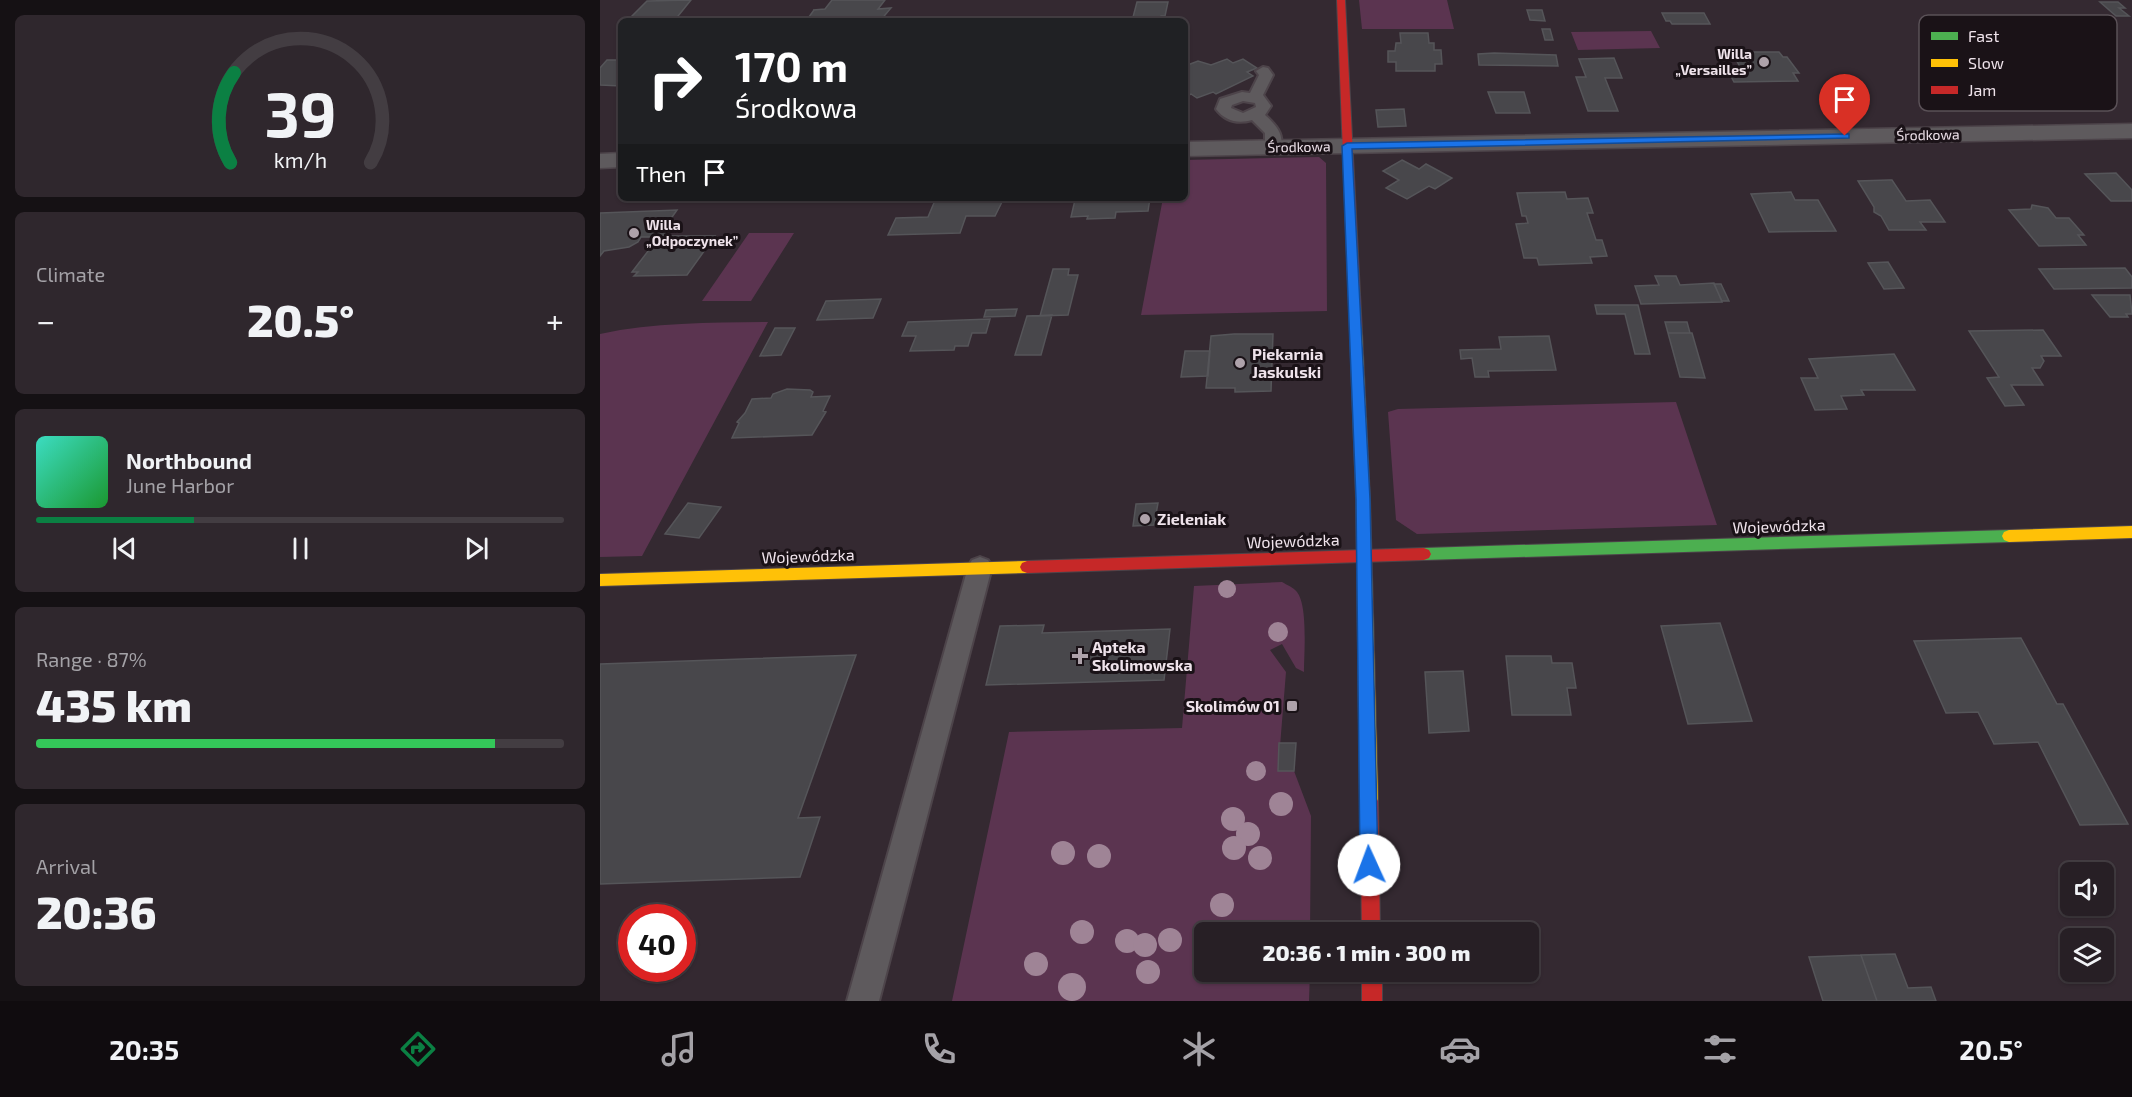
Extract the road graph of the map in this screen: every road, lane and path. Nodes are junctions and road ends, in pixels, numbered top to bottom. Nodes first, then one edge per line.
1 (1341, 0) edge
2 (1263, 71) dead end
3 (1255, 97) junction
4 (1255, 115) junction
5 (2132, 131) edge
6 (1347, 146) junction
7 (1273, 148) junction
8 (1188, 150) edge
9 (618, 160) edge
10 (600, 161) edge
11 (2132, 532) edge
12 (1364, 555) junction
13 (980, 567) junction
14 (600, 580) edge
15 (1371, 922) edge
16 (1372, 982) edge
17 (863, 1001) edge
18 (1372, 1001) edge

1 - 6 street
2 - 3 lane
3 - 4 lane
3 - 4 lane
4 - 7 lane
5 - 6 street, Środkowa
6 - 7 street, Środkowa
6 - 12 street
7 - 8 street, Środkowa
9 - 10 street
11 - 12 street, Wojewódzka
12 - 13 street, Wojewódzka
12 - 15 street
13 - 14 street, Wojewódzka
13 - 17 lane
16 - 18 street

